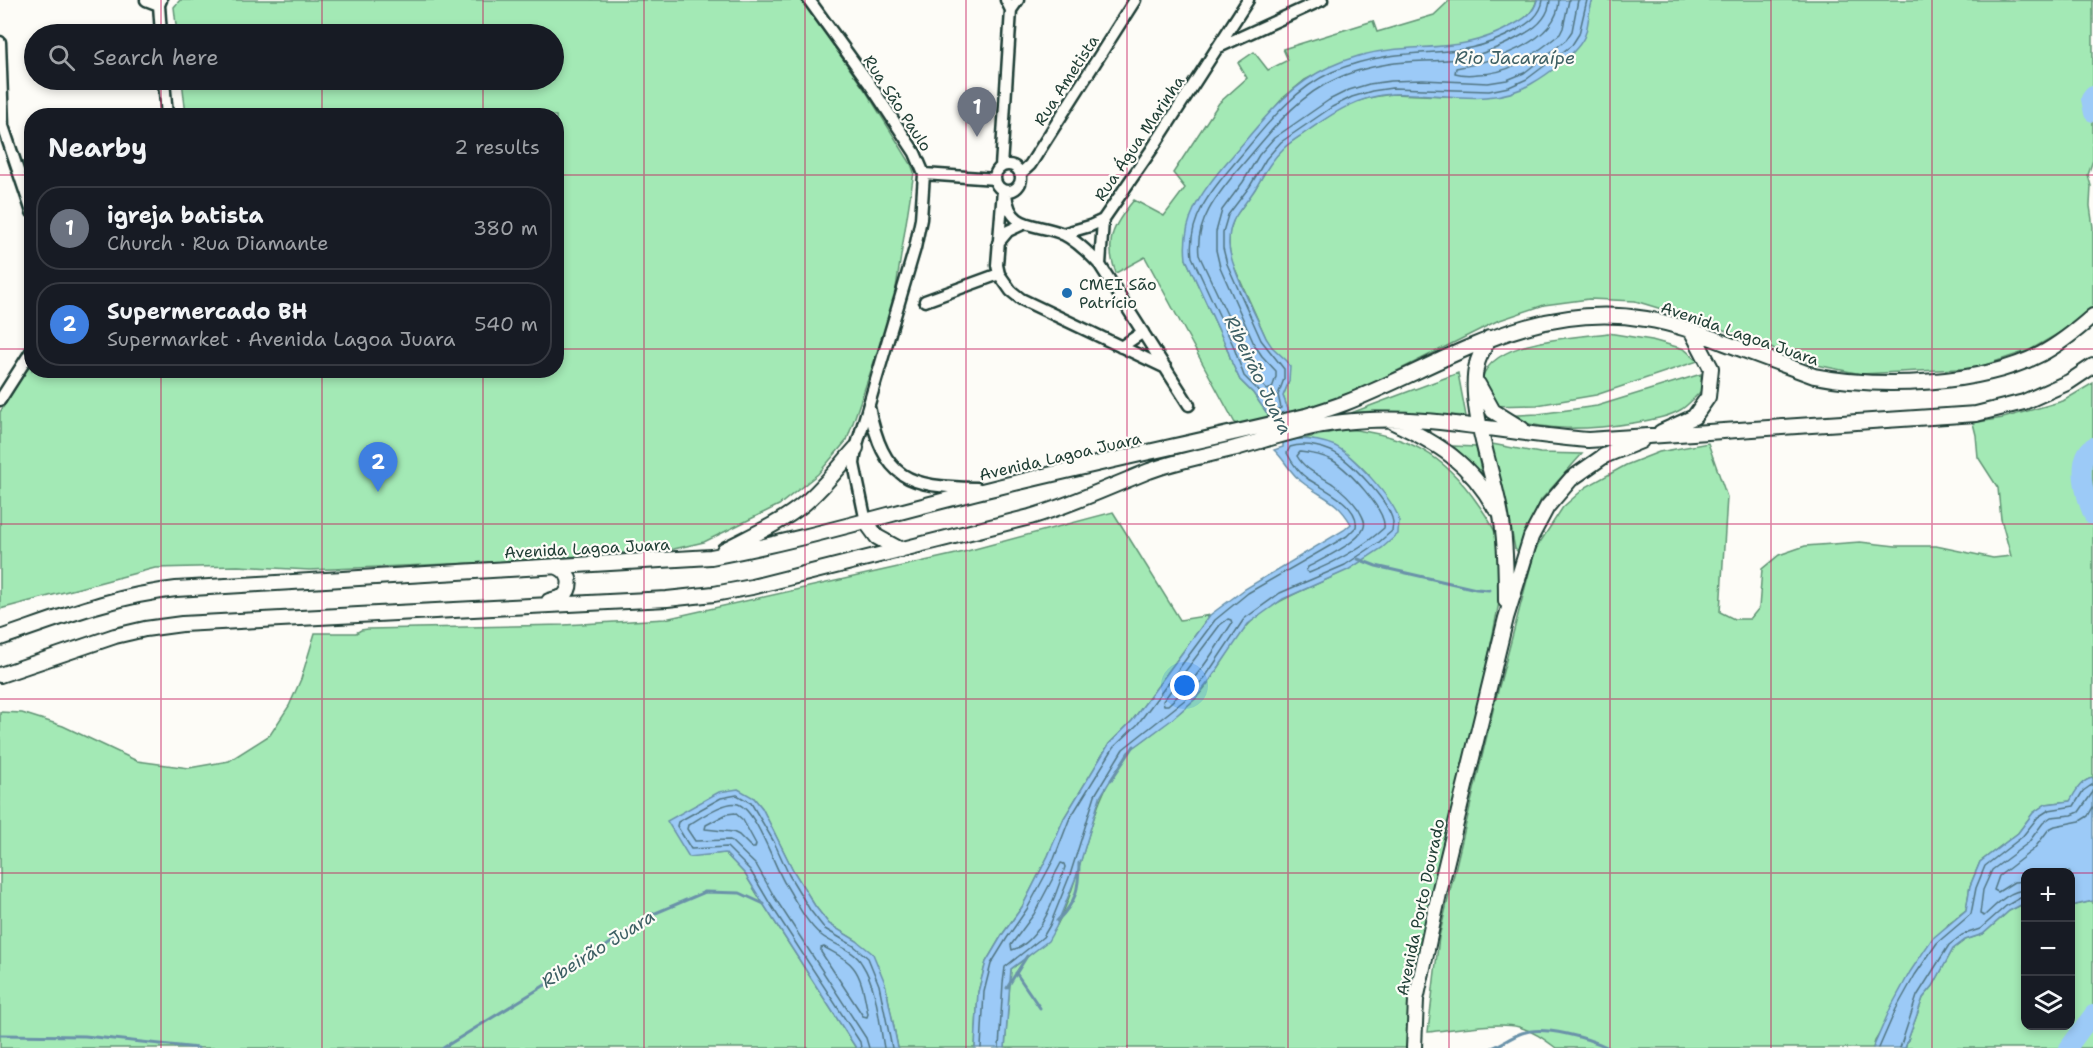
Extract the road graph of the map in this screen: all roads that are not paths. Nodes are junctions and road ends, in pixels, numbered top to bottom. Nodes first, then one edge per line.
1 (146, 0) edge
2 (809, 0) edge
3 (1018, 0) edge
4 (1135, 0) edge
5 (1248, 0) edge
6 (1322, 0) edge
7 (160, 2) edge
8 (1009, 5) edge
9 (161, 24) edge
10 (0, 42) edge
11 (1218, 47) junction
12 (165, 90) edge
13 (166, 108) edge
14 (1001, 167) junction
15 (924, 174) junction
16 (1020, 174) junction
17 (995, 179) junction
18 (24, 188) edge
19 (1004, 190) junction
20 (1103, 220) junction
21 (1023, 224) junction
22 (1062, 234) junction
23 (997, 243) junction
24 (1100, 265) junction
25 (999, 274) junction
26 (925, 301) dead end
27 (2093, 316) edge
28 (1691, 330) junction
29 (1143, 332) junction
30 (1489, 339) junction
31 (1121, 347) junction
32 (24, 362) edge
33 (2093, 366) edge
34 (1166, 368) junction
35 (1475, 377) junction
36 (0, 400) edge
37 (1189, 405) dead end
38 (869, 407) junction
39 (1388, 420) junction
40 (1308, 422) junction
41 (1481, 426) junction
42 (1532, 434) junction
43 (1652, 436) junction
44 (856, 448) junction
45 (989, 489) junction
46 (866, 522) junction
47 (1502, 522) junction
48 (901, 550) junction
49 (711, 557) junction
50 (554, 566) junction
51 (500, 608) junction
52 (1506, 618) junction
53 (0, 638) edge
54 (0, 675) edge
55 (1414, 1048) edge

1 - 7 street
2 - 15 street, Rua São Paulo
3 - 8 street
4 - 16 street, Rua Ametista
5 - 11 street, Rua Água Marinha
6 - 11 street
7 - 9 street
8 - 14 street
10 - 18 street
11 - 20 street, Rua Água Marinha
12 - 13 street
14 - 16 street
14 - 17 street
15 - 17 street
15 - 38 street, Rua São Paulo
16 - 19 street
17 - 19 street
19 - 21 street
19 - 23 street
20 - 22 street
20 - 24 street, Rua Água Marinha
21 - 22 street
21 - 23 street
22 - 24 street
23 - 25 street
24 - 29 street
25 - 26 street
25 - 31 street
27 - 28 main road, Avenida Lagoa Juara
28 - 30 main road, Avenida Lagoa Juara
28 - 43 main road
29 - 31 street
29 - 34 street
30 - 35 main road
30 - 40 main road, Avenida Lagoa Juara
31 - 34 street
32 - 36 street
33 - 43 main road, Avenida Lagoa Juara
34 - 37 street
35 - 41 main road
35 - 42 main road
38 - 44 street, Rua São Paulo
38 - 45 street
39 - 40 main road, Avenida Lagoa Juara
39 - 41 main road, Avenida Lagoa Juara
39 - 47 main road
40 - 45 main road, Avenida Lagoa Juara
40 - 48 main road, Avenida Lagoa Juara
41 - 42 main road, Avenida Lagoa Juara
41 - 47 main road
42 - 43 main road, Avenida Lagoa Juara
43 - 52 main road
44 - 46 street, Rua São Paulo
44 - 49 main road
45 - 46 main road, Avenida Lagoa Juara
46 - 48 main road
46 - 49 main road, Avenida Lagoa Juara
47 - 52 main road
48 - 51 main road, Avenida Lagoa Juara
49 - 50 main road, Avenida Lagoa Juara
50 - 51 main road
50 - 53 main road, Avenida Lagoa Juara
51 - 54 main road, Avenida Lagoa Juara
52 - 55 main road, Avenida Porto Dourado

